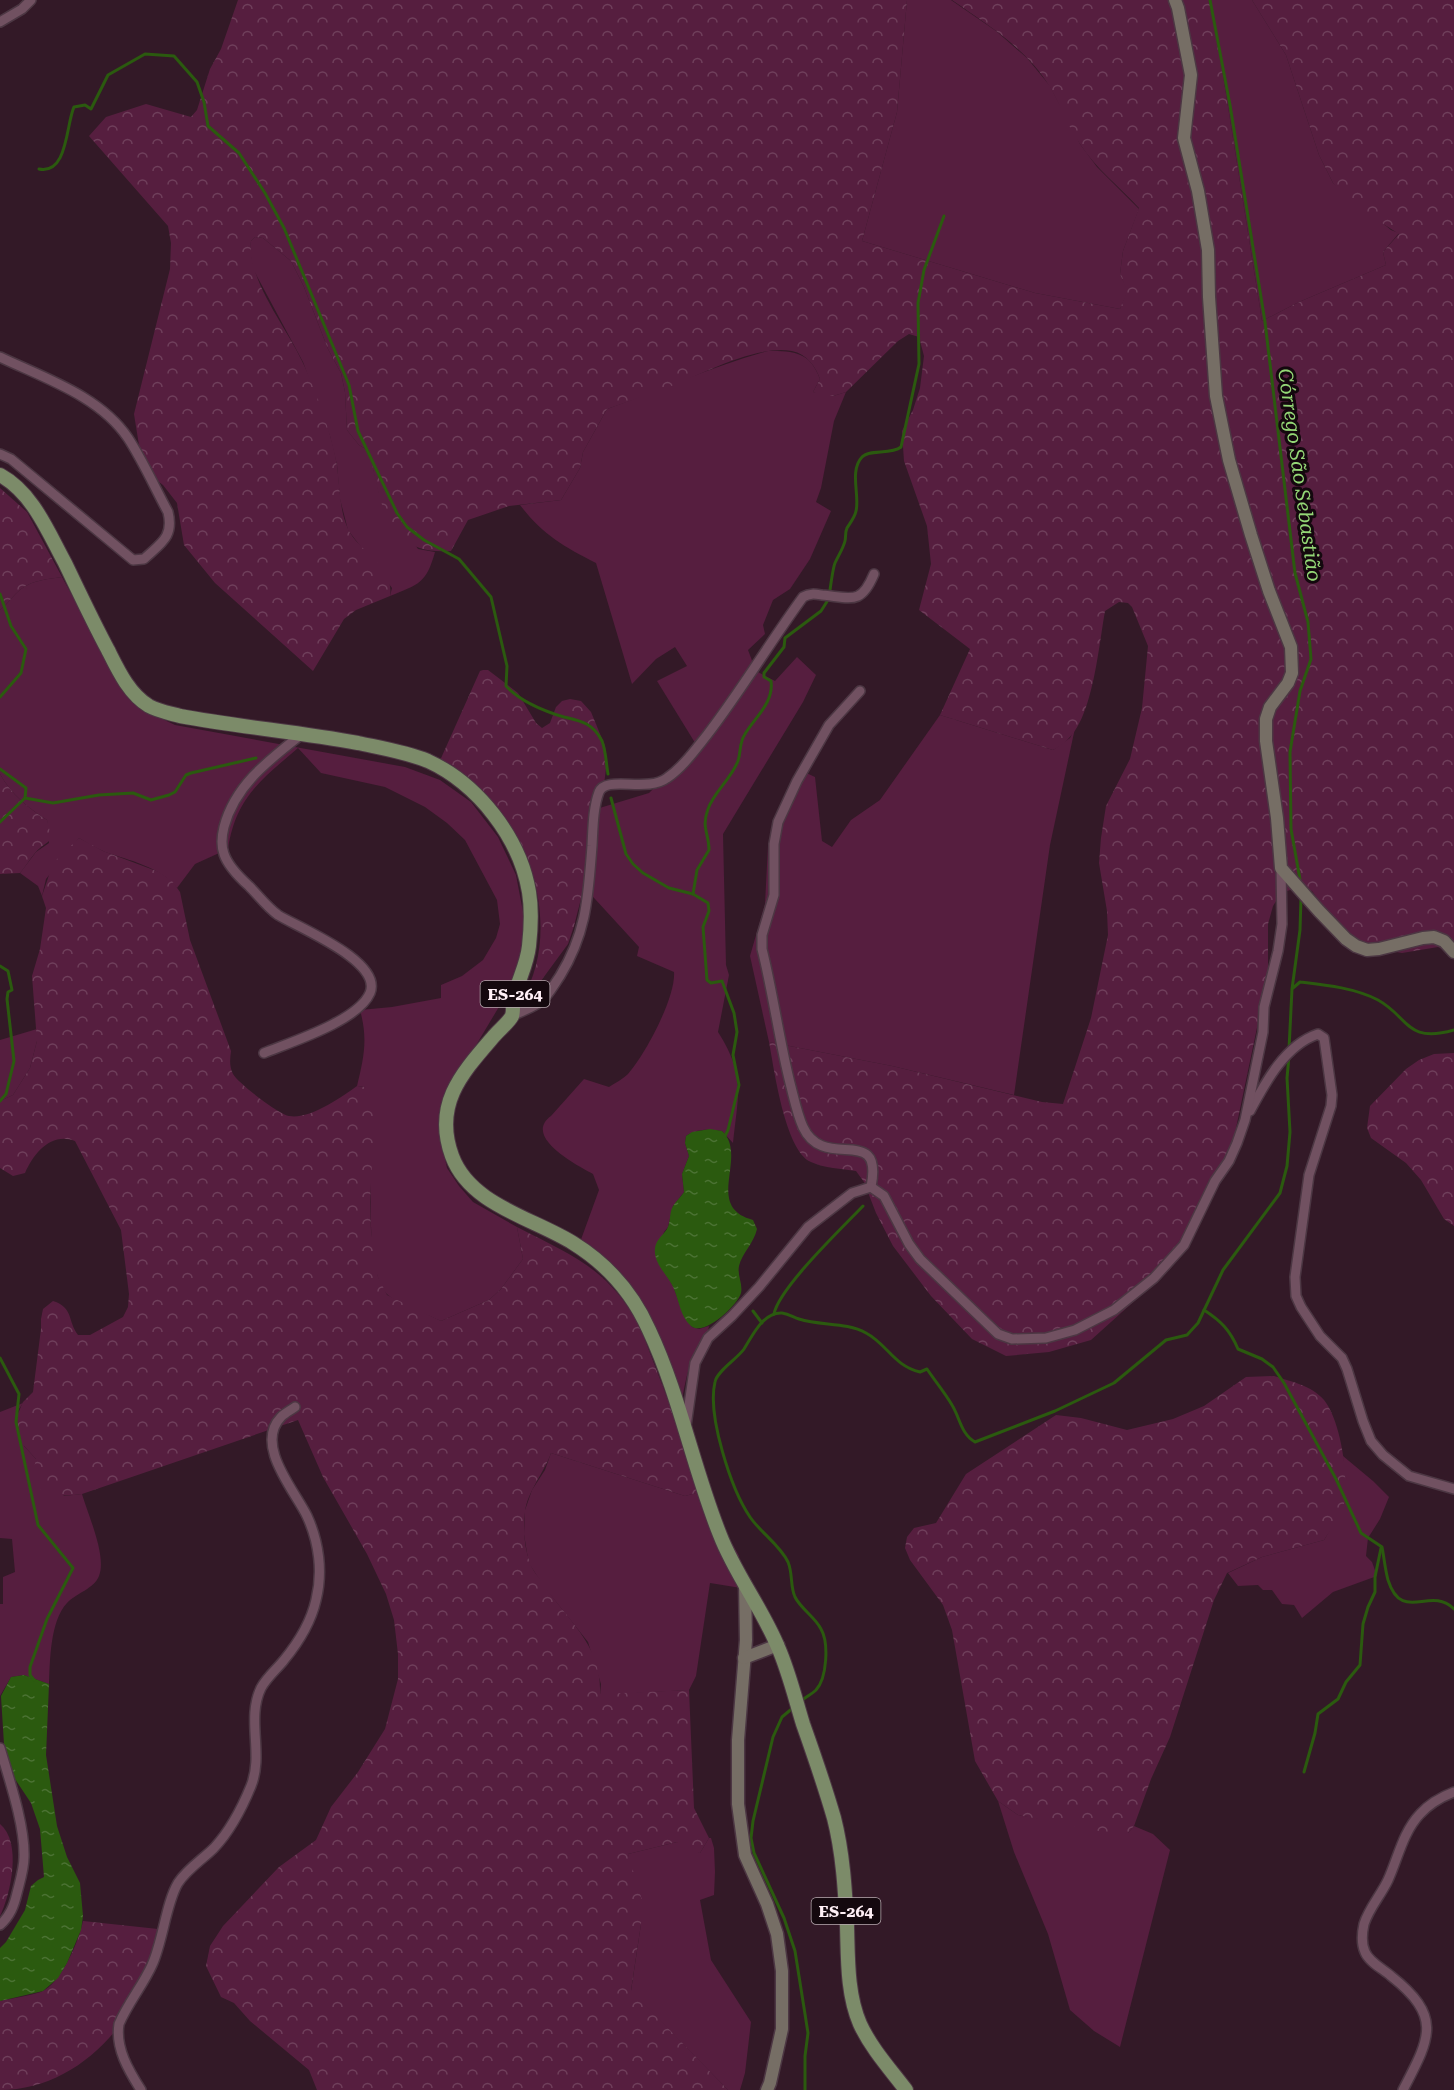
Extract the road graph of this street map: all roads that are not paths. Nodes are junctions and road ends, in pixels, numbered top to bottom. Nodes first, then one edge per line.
1 (31, 0) edge
2 (1175, 0) edge
3 (0, 22) edge
4 (0, 357) edge
5 (0, 454) edge
6 (0, 476) edge
7 (874, 574) dead end
8 (860, 691) dead end
9 (302, 734) junction
10 (1281, 868) junction
11 (1454, 952) edge
12 (512, 1016) junction
13 (264, 1053) dead end
14 (1245, 1120) junction
15 (871, 1187) junction
16 (295, 1407) dead end
17 (686, 1428) junction
18 (1454, 1488) edge
19 (745, 1584) junction
20 (778, 1645) junction
21 (744, 1658) junction
22 (0, 1748) edge
23 (1454, 1792) edge
24 (0, 1925) edge
25 (141, 2090) edge
26 (767, 2090) edge
27 (906, 2090) edge
28 (1403, 2090) edge

1 - 3 street
2 - 10 street
4 - 5 street
6 - 9 main road, ES-264
7 - 12 street
8 - 15 street
9 - 12 main road, ES-264
9 - 13 street
10 - 11 street
10 - 14 street
12 - 17 main road, ES-264
14 - 15 street
14 - 18 street
15 - 17 street
16 - 25 street
17 - 19 main road, ES-264
19 - 20 main road, ES-264
19 - 21 street
20 - 21 street
20 - 27 main road, ES-264
21 - 26 street
22 - 24 street
23 - 28 street

